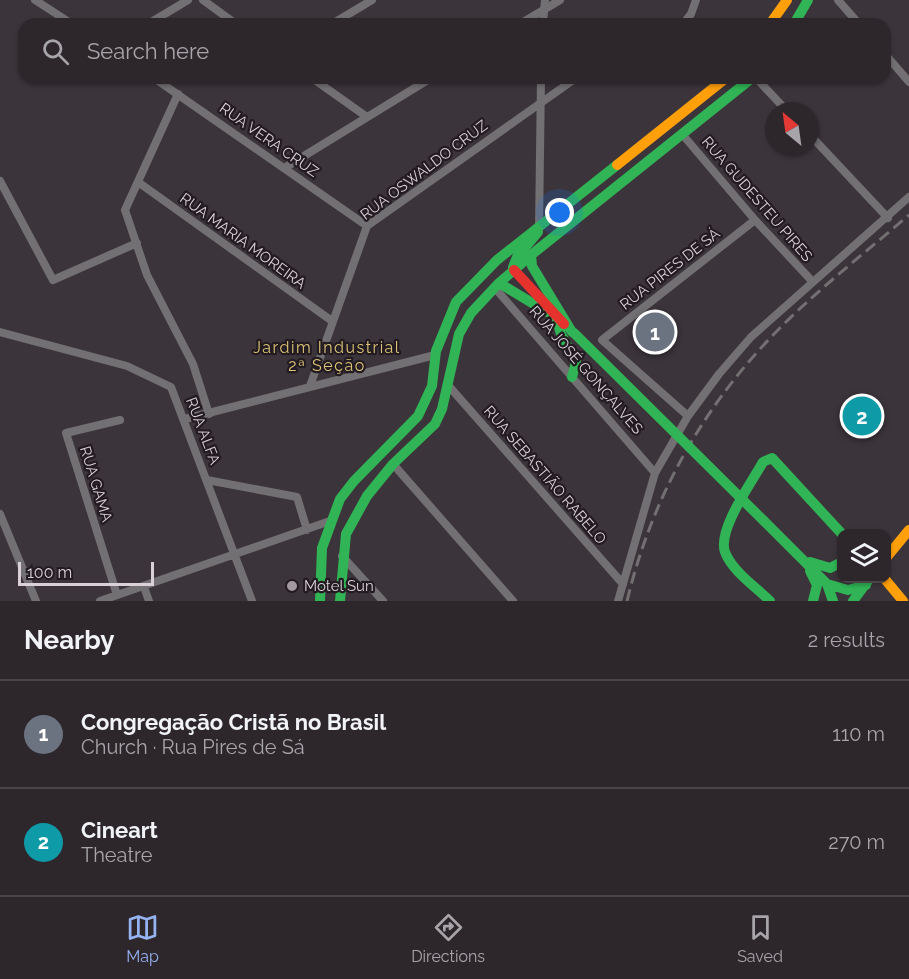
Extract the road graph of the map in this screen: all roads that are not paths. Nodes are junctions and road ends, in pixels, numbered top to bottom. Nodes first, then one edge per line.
1 (35, 0) edge
2 (188, 0) edge
3 (202, 0) edge
4 (372, 0) edge
5 (544, 0) edge
6 (560, 0) edge
7 (696, 0) edge
8 (787, 0) edge
9 (808, 0) edge
10 (838, 0) edge
11 (544, 9) junction
12 (63, 18) edge
13 (158, 18) edge
14 (228, 18) edge
15 (342, 18) edge
16 (530, 18) edge
17 (543, 18) edge
18 (688, 18) edge
19 (774, 18) edge
20 (798, 18) edge
21 (854, 18) edge
22 (891, 61) edge
23 (909, 82) edge
24 (163, 84) edge
25 (320, 84) edge
26 (422, 84) edge
27 (541, 84) edge
28 (567, 84) edge
29 (719, 84) edge
30 (746, 84) edge
31 (760, 84) edge
32 (178, 94) junction
33 (540, 102) junction
34 (778, 102) edge
35 (367, 117) junction
36 (682, 134) junction
37 (819, 145) edge
38 (286, 167) junction
39 (0, 182) edge
40 (138, 182) junction
41 (909, 197) edge
42 (888, 218) junction
43 (755, 220) junction
44 (367, 226) junction
45 (539, 229) junction
46 (137, 243) junction
47 (531, 255) junction
48 (514, 270) junction
49 (812, 281) junction
50 (497, 285) junction
51 (554, 314) junction
52 (332, 321) junction
53 (573, 332) junction
54 (0, 333) edge
55 (435, 355) junction
56 (572, 377) junction
57 (447, 384) junction
58 (310, 386) junction
59 (209, 414) junction
60 (688, 416) junction
61 (185, 419) junction
62 (120, 420) dead end
63 (393, 464) junction
64 (655, 473) junction
65 (207, 480) junction
66 (0, 514) edge
67 (330, 521) junction
68 (837, 529) edge
69 (307, 530) junction
70 (909, 530) edge
71 (891, 552) edge
72 (236, 553) junction
73 (342, 555) junction
74 (804, 560) junction
75 (837, 566) edge
76 (866, 583) edge
77 (867, 583) edge
78 (887, 583) edge
79 (623, 584) junction
80 (827, 584) junction
81 (144, 587) junction
82 (117, 595) junction
83 (36, 601) edge
84 (100, 601) edge
85 (149, 601) edge
86 (252, 601) edge
87 (320, 601) edge
88 (340, 601) edge
89 (383, 601) edge
90 (513, 601) edge
91 (618, 601) edge
92 (770, 601) edge
93 (813, 601) edge
94 (833, 601) edge
95 (854, 601) edge
96 (903, 601) edge

1 - 12 street
2 - 13 street
3 - 14 street
4 - 15 street
5 - 11 street
6 - 11 street
7 - 18 street
8 - 19 main road
9 - 20 main road
10 - 21 street
11 - 16 street
11 - 17 street
22 - 23 street
24 - 32 street, RUA VERA CRUZ
25 - 35 street
26 - 35 street
27 - 33 street
28 - 33 street, RUA OSWALDO CRUZ
29 - 45 main road
30 - 36 main road
31 - 34 street
32 - 38 street, RUA VERA CRUZ
32 - 40 street
33 - 44 street, RUA OSWALDO CRUZ
33 - 45 street
35 - 38 street
36 - 43 street, RUA GUDESTEU PIRES
36 - 47 main road
37 - 42 street
38 - 44 street, RUA VERA CRUZ
39 - 46 street
40 - 46 street
40 - 52 street, RUA MARIA MOREIRA
41 - 42 street
42 - 49 street
43 - 49 street, RUA GUDESTEU PIRES
43 - 60 street, RUA PIRES DE SÁ
44 - 52 street, RUA OSWALDO CRUZ
45 - 48 main road
45 - 55 main road
46 - 59 street
47 - 48 main road
47 - 53 main road
48 - 50 main road
48 - 51 main road
49 - 60 street
50 - 51 main road
50 - 56 street, RUA JOSÉ GONÇALVES
50 - 57 main road
51 - 53 main road
51 - 56 main road
52 - 58 street, RUA OSWALDO CRUZ
53 - 74 main road, bridge
54 - 61 street, RUA ALFA
55 - 58 street
55 - 67 main road
56 - 64 street, RUA JOSÉ GONÇALVES
57 - 63 main road
57 - 79 street, RUA SEBASTIÃO RABELO
58 - 59 street
59 - 61 street
60 - 64 street
61 - 65 street, RUA ALFA
62 - 82 street, RUA GAMA
63 - 73 main road
63 - 90 street
64 - 79 street
65 - 69 street
65 - 72 street, RUA ALFA
66 - 83 street
67 - 69 street
67 - 87 main road
68 - 92 main road
69 - 72 street
70 - 71 main road
72 - 81 street
72 - 86 street, RUA ALFA
73 - 88 main road
73 - 89 street
74 - 75 main road
74 - 80 main road
74 - 93 main road
76 - 80 main road
77 - 95 main road
78 - 96 main road
79 - 91 street
80 - 94 main road
81 - 82 street
81 - 85 street
82 - 84 street

